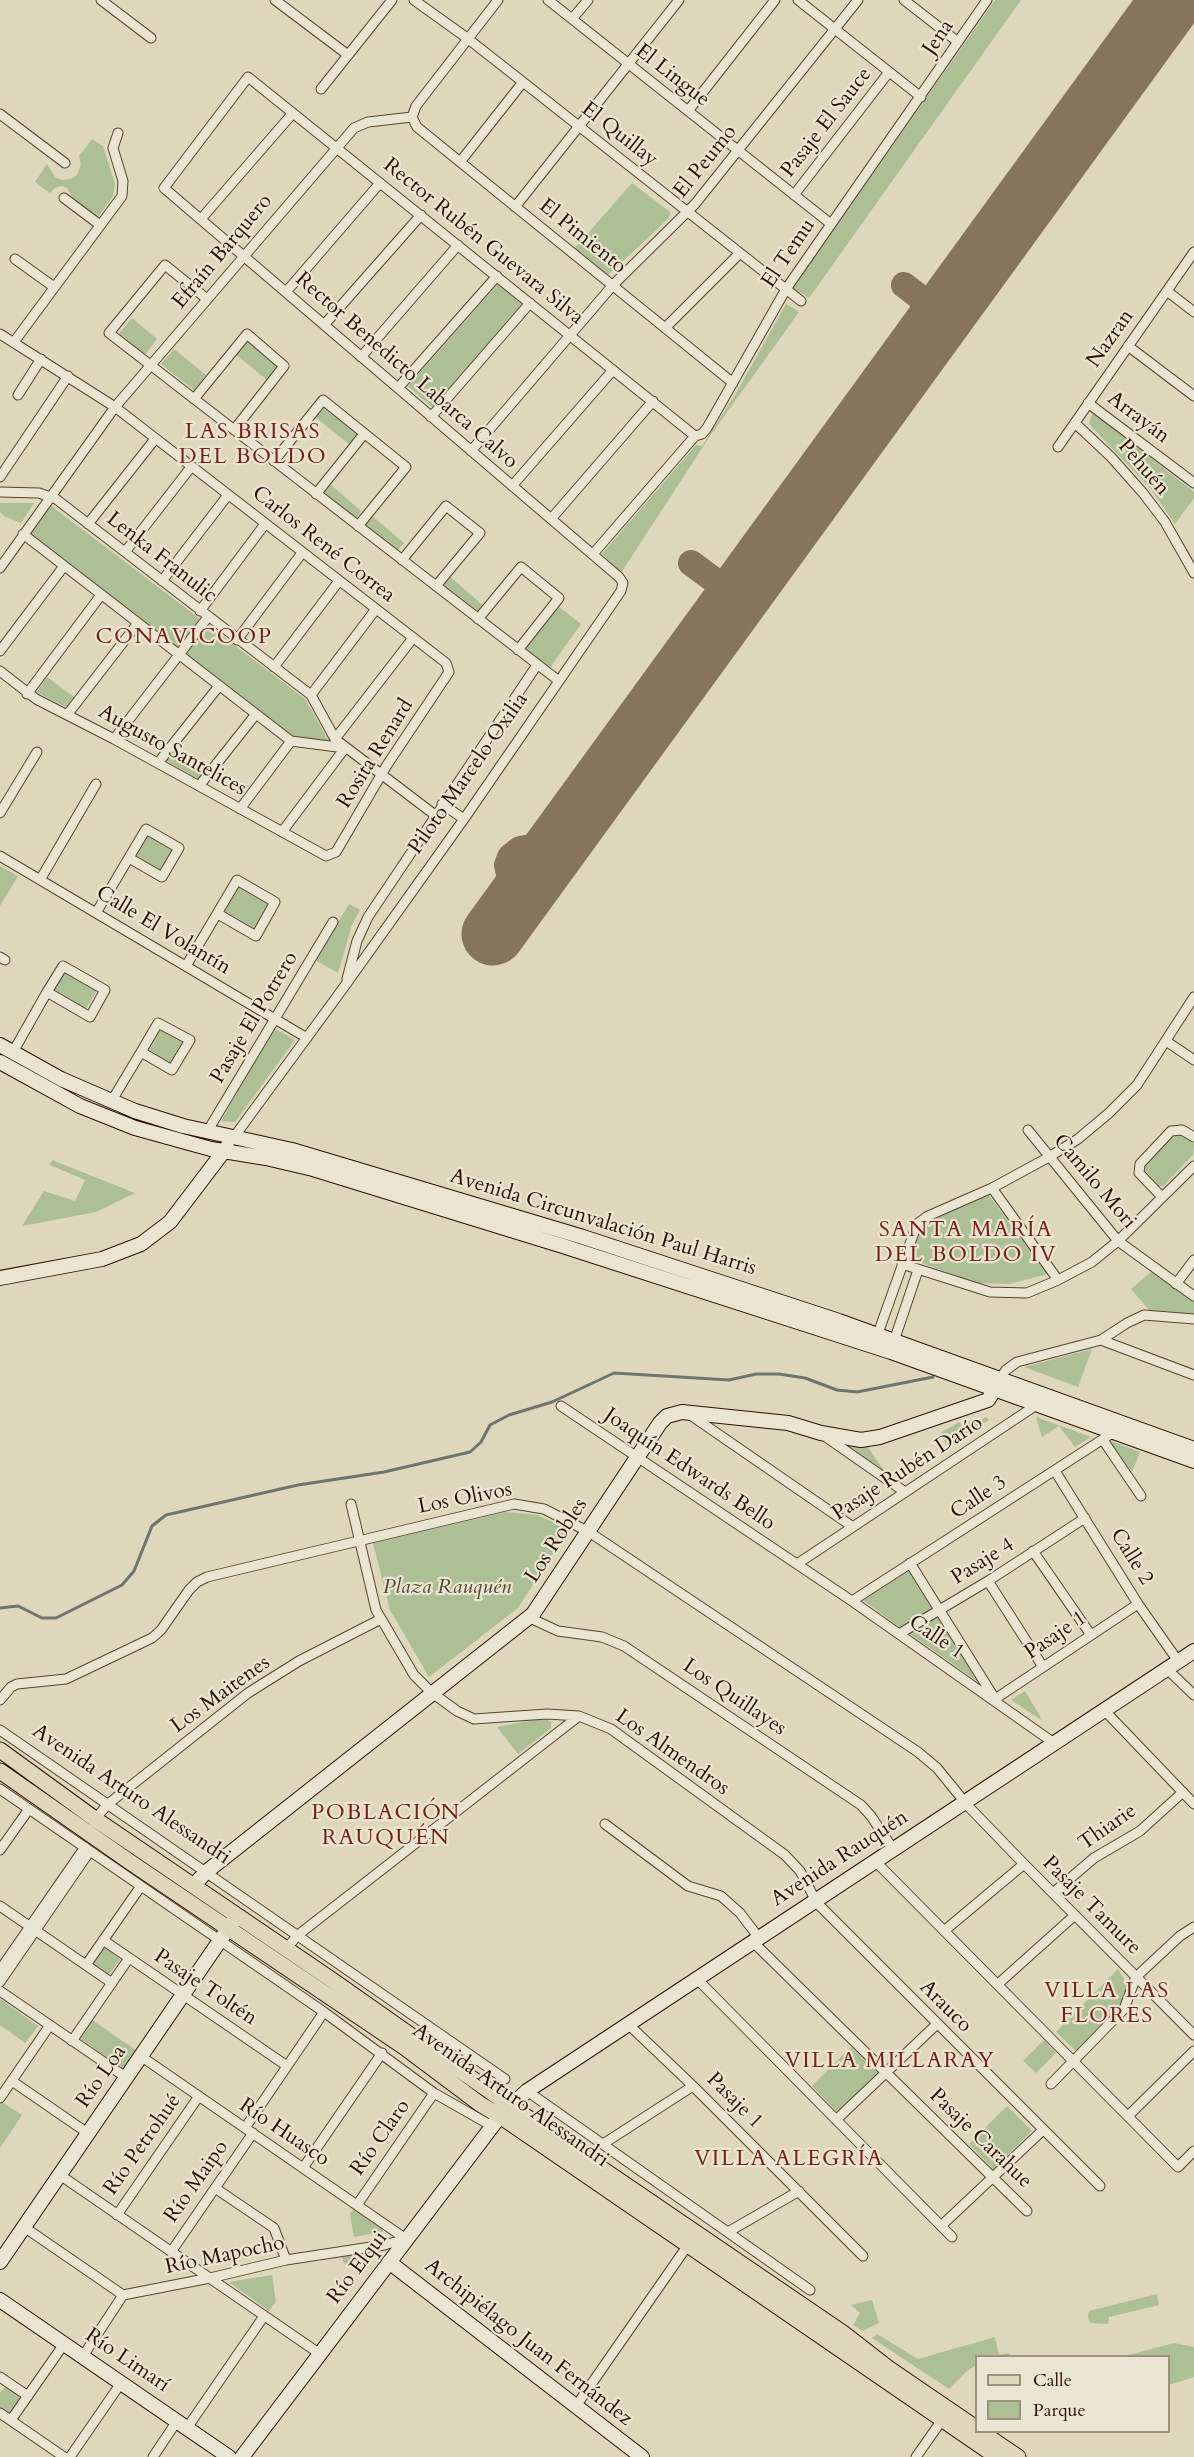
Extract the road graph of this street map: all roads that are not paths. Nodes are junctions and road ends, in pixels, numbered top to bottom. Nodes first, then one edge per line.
1 (101, 0) edge
2 (275, 0) edge
3 (392, 0) edge
4 (414, 0) edge
5 (498, 0) edge
6 (548, 0) edge
7 (588, 0) edge
8 (679, 0) edge
9 (775, 0) edge
10 (798, 0) edge
11 (858, 0) edge
12 (904, 0) edge
13 (987, 0) edge
14 (572, 19) junction
15 (835, 29) junction
16 (151, 38) dead end
17 (467, 38) junction
18 (958, 42) junction
19 (348, 55) junction
20 (628, 64) junction
21 (889, 72) junction
22 (523, 82) junction
23 (321, 89) dead end
24 (921, 97) junction
25 (688, 111) junction
26 (293, 113) junction
27 (0, 114) edge
28 (412, 117) junction
29 (579, 126) junction
30 (118, 133) dead end
31 (337, 148) junction
32 (738, 151) junction
33 (460, 162) junction
34 (65, 163) dead end
35 (380, 183) junction
36 (164, 188) joint
37 (794, 195) junction
38 (64, 198) dead end
39 (515, 207) junction
40 (688, 212) junction
41 (421, 215) junction
42 (201, 219) junction
43 (831, 224) junction
44 (100, 225) junction
45 (458, 245) junction
46 (1194, 252) edge
47 (740, 253) junction
48 (243, 256) junction
49 (15, 259) dead end
50 (497, 276) junction
51 (613, 285) junction
52 (54, 287) junction
53 (786, 289) junction
54 (1167, 291) junction
55 (286, 292) junction
56 (207, 299) junction
57 (801, 301) dead end
58 (530, 303) junction
59 (1194, 312) edge
60 (324, 325) junction
61 (665, 328) junction
62 (0, 334) edge
63 (570, 335) junction
64 (14, 342) junction
65 (1128, 346) junction
66 (361, 357) junction
67 (41, 359) junction
68 (150, 366) junction
69 (613, 370) junction
70 (68, 376) junction
71 (733, 383) junction
72 (398, 388) junction
73 (18, 396) dead end
74 (1194, 396) edge
75 (194, 399) junction
76 (653, 401) junction
77 (1088, 403) junction
78 (115, 407) junction
79 (431, 417) junction
80 (1076, 424) junction
81 (234, 430) junction
82 (364, 434) junction
83 (695, 436) junction
84 (155, 439) junction
85 (1058, 447) dead end
86 (471, 450) junction
87 (274, 461) junction
88 (191, 466) junction
89 (0, 477) edge
90 (1194, 483) edge
91 (512, 486) junction
92 (0, 492) edge
93 (316, 494) junction
94 (50, 495) junction
95 (228, 495) junction
96 (551, 519) junction
97 (88, 524) junction
98 (265, 524) junction
99 (358, 526) junction
100 (23, 534) junction
101 (125, 552) junction
102 (302, 553) junction
103 (592, 554) junction
104 (402, 560) junction
105 (64, 567) junction
106 (0, 568) edge
107 (1194, 573) edge
108 (162, 581) junction
109 (339, 581) junction
110 (623, 583) joint
111 (436, 586) junction
112 (101, 595) junction
113 (375, 609) junction
114 (200, 610) junction
115 (208, 617) junction
116 (478, 619) junction
117 (138, 623) junction
118 (412, 638) junction
119 (237, 640) junction
120 (518, 650) junction
121 (0, 651) edge
122 (178, 654) junction
123 (537, 665) junction
124 (274, 667) junction
125 (449, 669) joint
126 (0, 672) edge
127 (559, 681) junction
128 (219, 686) junction
129 (27, 694) junction
130 (311, 695) junction
131 (256, 714) junction
132 (67, 715) junction
133 (114, 739) junction
134 (335, 740) junction
135 (291, 741) junction
136 (345, 748) junction
137 (37, 752) dead end
138 (158, 763) junction
139 (382, 775) junction
140 (96, 784) dead end
141 (199, 786) junction
142 (442, 804) junction
143 (240, 809) junction
144 (0, 813) edge
145 (435, 814) junction
146 (464, 819) junction
147 (282, 832) junction
148 (0, 856) edge
149 (329, 856) joint
150 (129, 858) junction
151 (40, 880) junction
152 (96, 913) junction
153 (218, 914) junction
154 (333, 922) dead end
155 (186, 966) junction
156 (344, 987) junction
157 (47, 992) junction
158 (1194, 998) edge
159 (275, 1018) junction
160 (307, 1038) junction
161 (1166, 1041) junction
162 (0, 1045) edge
163 (13, 1052) junction
164 (141, 1052) junction
165 (1194, 1060) edge
166 (0, 1062) edge
167 (111, 1102) junction
168 (1028, 1130) dead end
169 (207, 1131) junction
170 (234, 1137) junction
171 (1194, 1137) edge
172 (223, 1152) junction
173 (1049, 1157) junction
174 (1194, 1167) edge
175 (992, 1188) junction
176 (1162, 1197) junction
177 (1118, 1241) junction
178 (1194, 1260) edge
179 (902, 1264) junction
180 (918, 1270) junction
181 (0, 1278) edge
182 (1058, 1280) junction
183 (1176, 1284) junction
184 (1194, 1296) edge
185 (1194, 1319) edge
186 (1101, 1340) junction
187 (875, 1341) junction
188 (893, 1346) junction
189 (1194, 1375) edge
190 (997, 1384) junction
191 (1038, 1404) junction
192 (561, 1406) dead end
193 (687, 1412) junction
194 (821, 1432) junction
195 (1114, 1432) junction
196 (1194, 1449) edge
197 (637, 1458) junction
198 (1194, 1461) edge
199 (1056, 1471) junction
200 (906, 1492) junction
201 (1141, 1497) dead end
202 (351, 1504) dead end
203 (1085, 1518) junction
204 (853, 1527) junction
205 (589, 1532) junction
206 (358, 1540) junction
207 (1034, 1551) junction
208 (910, 1563) junction
209 (797, 1564) junction
210 (988, 1581) junction
211 (852, 1601) junction
212 (1138, 1604) junction
213 (938, 1611) junction
214 (530, 1618) junction
215 (381, 1619) junction
216 (899, 1634) junction
217 (1091, 1635) junction
218 (1194, 1651) edge
219 (1172, 1665) junction
220 (1043, 1667) junction
221 (431, 1692) junction
222 (1194, 1695) edge
223 (995, 1699) junction
224 (0, 1700) edge
225 (1104, 1710) junction
226 (579, 1716) junction
227 (0, 1730) edge
228 (1054, 1743) junction
229 (0, 1750) edge
230 (0, 1771) edge
231 (0, 1789) edge
232 (1183, 1792) junction
233 (964, 1802) junction
234 (108, 1804) junction
235 (1194, 1804) edge
236 (29, 1809) junction
237 (96, 1819) junction
238 (605, 1824) dead end
239 (88, 1849) junction
240 (893, 1849) junction
241 (0, 1850) edge
242 (875, 1861) junction
243 (1024, 1864) junction
244 (206, 1872) junction
245 (194, 1885) junction
246 (141, 1886) junction
247 (1053, 1893) junction
248 (816, 1902) junction
249 (0, 1906) edge
250 (1075, 1915) junction
251 (1194, 1927) edge
252 (229, 1928) junction
253 (33, 1929) junction
254 (944, 1931) junction
255 (298, 1935) junction
256 (103, 1940) junction
257 (756, 1940) junction
258 (286, 1949) junction
259 (129, 1958) junction
260 (86, 1965) junction
261 (0, 1970) edge
262 (1136, 1977) junction
263 (697, 1978) junction
264 (0, 1982) edge
265 (112, 1983) junction
266 (998, 1984) junction
267 (0, 1991) edge
268 (184, 1996) junction
269 (324, 2012) junction
270 (628, 2024) junction
271 (937, 2024) junction
272 (50, 2025) junction
273 (1194, 2035) edge
274 (72, 2041) junction
275 (1194, 2051) edge
276 (382, 2053) junction
277 (141, 2057) junction
278 (1073, 2061) junction
279 (287, 2066) junction
280 (886, 2073) junction
281 (127, 2078) junction
282 (505, 2079) dead end
283 (12, 2081) junction
284 (1051, 2084) dead end
285 (693, 2086) junction
286 (528, 2091) junction
287 (434, 2093) junction
288 (199, 2096) junction
289 (0, 2098) edge
290 (501, 2116) junction
291 (1128, 2116) junction
292 (836, 2120) junction
293 (249, 2130) junction
294 (1042, 2130) junction
295 (89, 2134) junction
296 (603, 2144) junction
297 (1194, 2151) edge
298 (303, 2168) junction
299 (60, 2175) junction
300 (993, 2179) junction
301 (1100, 2186) dead end
302 (215, 2188) junction
303 (799, 2191) junction
304 (357, 2205) junction
305 (1027, 2211) dead end
306 (117, 2215) junction
307 (941, 2226) junction
308 (24, 2227) junction
309 (728, 2232) junction
310 (952, 2237) dead end
311 (406, 2240) junction
312 (688, 2246) junction
313 (171, 2252) junction
314 (863, 2256) dead end
315 (286, 2260) junction
316 (0, 2262) edge
317 (389, 2262) junction
318 (210, 2278) junction
319 (810, 2290) dead end
320 (123, 2295) junction
321 (0, 2300) edge
322 (264, 2316) junction
323 (64, 2344) junction
324 (320, 2354) junction
325 (83, 2356) junction
326 (2, 2383) edge
327 (121, 2383) junction
328 (27, 2396) junction
329 (576, 2406) junction
330 (0, 2413) edge
331 (11, 2420) junction
332 (942, 2420) junction
333 (182, 2425) junction
334 (975, 2427) edge
335 (982, 2433) edge
336 (64, 2457) edge
337 (70, 2457) edge
338 (153, 2457) edge
339 (230, 2457) edge
340 (242, 2457) edge
341 (642, 2457) edge
342 (916, 2457) edge
343 (997, 2457) edge
344 (1017, 2457) edge

1 - 16 street
2 - 19 street
3 - 19 street
4 - 17 street, El Quillay
5 - 17 street
6 - 14 street, El Lingue
7 - 14 street
8 - 20 street
9 - 25 street
10 - 15 street
11 - 15 street, El Peumo
12 - 18 street
13 - 18 street, Jena
14 - 20 street, El Lingue
15 - 21 street
15 - 32 street, El Peumo
17 - 22 street, El Quillay
17 - 28 street
18 - 24 street, Jena
19 - 23 street
20 - 25 street, El Lingue
20 - 29 street
21 - 24 street
21 - 37 street, Pasaje El Sauce
22 - 29 street, El Quillay
22 - 33 street
24 - 43 street, El Temu
25 - 32 street, El Lingue
26 - 31 street, Rector Rubén Guevara Silva
26 - 36 street, Rector Rubén Guevara Silva
26 - 42 street
27 - 34 street
28 - 31 street, Efraín Barquero
28 - 33 street, El Pimiento
29 - 39 street
29 - 40 street, El Quillay
30 - 44 street
31 - 35 street, Rector Rubén Guevara Silva
31 - 48 street, Efraín Barquero
32 - 37 street, El Lingue
32 - 40 street, El Peumo
33 - 39 street, El Pimiento
35 - 41 street, Rector Rubén Guevara Silva
35 - 55 street
36 - 42 street, Rector Benedicto Labarca Calvo
37 - 43 street, El Lingue
38 - 44 street
39 - 51 street, El Pimiento
40 - 47 street, El Quillay
40 - 51 street, El Peumo
41 - 45 street, Rector Rubén Guevara Silva
41 - 60 street
42 - 48 street, Rector Benedicto Labarca Calvo
43 - 53 street, El Temu
44 - 52 street
45 - 50 street, Rector Rubén Guevara Silva
45 - 66 street
46 - 54 street, Nazran
47 - 53 street, El Quillay
47 - 61 street
48 - 55 street, Rector Benedicto Labarca Calvo
48 - 56 street, Efraín Barquero
49 - 52 street
50 - 58 street, Rector Rubén Guevara Silva
50 - 72 street
51 - 61 street, El Pimiento
51 - 63 street, El Peumo
52 - 64 street
53 - 57 street, El Quillay
53 - 71 street, El Temu
54 - 59 street
54 - 65 street, Nazran
55 - 60 street, Rector Benedicto Labarca Calvo
56 - 68 street, Efraín Barquero
56 - 68 street
58 - 63 street, Rector Rubén Guevara Silva
58 - 79 street
60 - 66 street, Rector Benedicto Labarca Calvo
61 - 71 street, El Pimiento
62 - 64 street, Carlos René Correa
63 - 69 street, Rector Rubén Guevara Silva
63 - 86 street, El Peumo
64 - 67 street, Carlos René Correa
65 - 74 street
65 - 77 street, Nazran
66 - 72 street, Rector Benedicto Labarca Calvo
67 - 70 street, Carlos René Correa
67 - 73 street
68 - 75 street
68 - 78 street, Efraín Barquero
69 - 76 street, Rector Rubén Guevara Silva
69 - 91 street
70 - 78 street, Carlos René Correa
70 - 89 street
71 - 83 street, El Temu
72 - 79 street, Rector Benedicto Labarca Calvo
75 - 81 street
75 - 81 street
76 - 83 street, Rector Rubén Guevara Silva
76 - 96 street
77 - 80 street, Nazran
77 - 90 street, Arrayán
78 - 84 street, Carlos René Correa
78 - 94 street, Efraín Barquero
79 - 86 street, Rector Benedicto Labarca Calvo
80 - 85 street, Nazran
80 - 107 street, Pehuén
81 - 87 street
82 - 87 street
82 - 93 street
82 - 99 street
83 - 103 street, El Temu
84 - 88 street, Carlos René Correa
84 - 97 street
86 - 91 street, Rector Benedicto Labarca Calvo
87 - 93 street
88 - 95 street, Carlos René Correa
88 - 101 street
91 - 96 street, Rector Benedicto Labarca Calvo
92 - 94 street
93 - 99 street
94 - 97 street, Lenka Franulic
94 - 100 street, Efraín Barquero
95 - 98 street, Carlos René Correa
95 - 108 street
96 - 103 street, Rector Benedicto Labarca Calvo
97 - 101 street, Lenka Franulic
98 - 102 street, Carlos René Correa
98 - 114 street
99 - 104 street
100 - 105 street
100 - 106 street, Efraín Barquero
101 - 108 street, Lenka Franulic
102 - 109 street, Carlos René Correa
102 - 119 street
103 - 110 street, Rector Benedicto Labarca Calvo
104 - 111 street
104 - 111 street
105 - 112 street
105 - 121 street
108 - 114 street, Lenka Franulic
109 - 113 street, Carlos René Correa
109 - 124 street
110 - 127 street, Piloto Marcelo Oxilia
111 - 116 street
112 - 117 street
112 - 129 street
113 - 118 street, Carlos René Correa
113 - 130 street
114 - 115 street, Lenka Franulic
115 - 119 street, Lenka Franulic
115 - 122 street
116 - 120 street
116 - 120 street
117 - 122 street
117 - 132 street
118 - 125 street, Carlos René Correa
118 - 134 street
119 - 124 street, Lenka Franulic
120 - 123 street
122 - 128 street
122 - 133 street
123 - 127 street
123 - 142 street, Piloto Marcelo Oxilia
124 - 130 street, Lenka Franulic
125 - 139 street, Rosita Renard
126 - 129 street, Augusto Santelices
127 - 146 street, Piloto Marcelo Oxilia
128 - 131 street
128 - 138 street
129 - 132 street, Augusto Santelices
130 - 134 street, Lenka Franulic
131 - 135 street
131 - 141 street
132 - 133 street, Augusto Santelices
133 - 138 street, Augusto Santelices
134 - 136 street, Lenka Franulic
135 - 136 street
135 - 143 street
136 - 139 street, Lenka Franulic
136 - 147 street
137 - 144 street
138 - 141 street, Augusto Santelices
139 - 145 street, Lenka Franulic
139 - 149 street, Rosita Renard
140 - 151 street
141 - 143 street, Augusto Santelices
142 - 145 street, Piloto Marcelo Oxilia
142 - 146 street
143 - 147 street, Augusto Santelices
145 - 156 street, Piloto Marcelo Oxilia
146 - 156 street, Piloto Marcelo Oxilia
147 - 149 street, Augusto Santelices
148 - 151 street, Calle El Volantín
150 - 150 street
150 - 152 street
151 - 152 street, Calle El Volantín
152 - 155 street, Calle El Volantín
153 - 153 street
153 - 155 street
154 - 159 street, Pasaje El Potrero
155 - 159 street, Calle El Volantín
156 - 160 street, Piloto Marcelo Oxilia
157 - 157 street
157 - 163 street
158 - 161 street
159 - 160 street, Calle El Volantín
159 - 169 street, Pasaje El Potrero
160 - 170 street, Piloto Marcelo Oxilia
161 - 165 street
161 - 173 street
162 - 163 main road, Avenida Circunvalación Paul Harris
163 - 167 main road, Avenida Circunvalación Paul Harris
164 - 164 street
164 - 167 street
166 - 172 main road, Avenida Circunvalación Paul Harris
167 - 169 main road, Avenida Circunvalación Paul Harris
168 - 173 street, Camilo Mori
169 - 170 main road, Avenida Circunvalación Paul Harris
170 - 172 main road, Piloto Marcelo Oxilia
170 - 187 main road, Avenida Circunvalación Paul Harris
171 - 176 street
172 - 181 main road, Piloto Marcelo Oxilia
172 - 187 main road, Avenida Circunvalación Paul Harris
173 - 175 street
173 - 177 street, Camilo Mori
174 - 176 street
175 - 179 street
175 - 182 street
176 - 177 street
177 - 182 street
177 - 183 street, Camilo Mori
178 - 183 street
179 - 180 street
179 - 187 street
180 - 182 street
180 - 188 street
183 - 184 street, Camilo Mori
185 - 186 street
186 - 189 street
186 - 190 street
187 - 188 main road, Avenida Circunvalación Paul Harris
188 - 190 main road, Avenida Circunvalación Paul Harris
190 - 191 main road, Avenida Circunvalación Paul Harris
190 - 194 main road, Los Robles
190 - 195 main road, Avenida Circunvalación Paul Harris
191 - 195 main road, Avenida Circunvalación Paul Harris
191 - 200 street, Pasaje Rubén Darío
192 - 197 street, Joaquín Edwards Bello
193 - 194 main road, Los Robles
193 - 197 main road, Los Robles
193 - 204 street
194 - 200 street
195 - 196 main road, Avenida Circunvalación Paul Harris
195 - 198 main road, Avenida Circunvalación Paul Harris
195 - 199 street, Calle 3
195 - 201 street
197 - 205 main road, Los Robles
197 - 209 street, Joaquín Edwards Bello
199 - 203 street, Calle 2
199 - 208 street, Calle 3
200 - 204 street, Pasaje Rubén Darío
202 - 206 street, Los Almendros
203 - 207 street, Pasaje 4
203 - 212 street, Calle 2
204 - 209 street, Pasaje Rubén Darío
205 - 206 street, Los Olivos
205 - 214 main road, Los Robles
205 - 233 street, Los Olivos
206 - 215 street, Los Almendros
206 - 224 street, Los Olivos
207 - 210 street, Pasaje 4
207 - 217 street
208 - 211 street, Calle 3
208 - 213 street
209 - 211 street, Calle 1
210 - 213 street, Pasaje 4
210 - 220 street
211 - 216 street, Calle 1
212 - 217 street, Pasaje 1
212 - 219 street, Calle 2
213 - 216 street, Pasaje 4
213 - 223 street
214 - 221 main road, Los Robles
214 - 240 street, Los Quillayes
215 - 221 street, Los Almendros
215 - 234 street, Los Maitenes
216 - 223 street, Calle 1
217 - 220 street, Pasaje 1
218 - 219 main road, Avenida Rauquén
219 - 222 street, Calle 2
219 - 225 main road, Avenida Rauquén
220 - 223 street, Pasaje 1
221 - 226 street, Los Almendros
221 - 244 main road, Los Robles
223 - 228 street, Calle 1
225 - 228 main road, Avenida Rauquén
225 - 232 street
226 - 248 street, Los Almendros
226 - 255 street
227 - 234 street, Avenida Arturo Alessandri
228 - 233 main road, Avenida Rauquén
229 - 237 main road, Avenida Arturo Alessandri
230 - 252 main road, Avenida Arturo Alessandri
231 - 236 street, Avenida Arturo Alessandri
232 - 235 street
232 - 247 street, Thiarie
233 - 240 main road, Avenida Rauquén
233 - 243 street, Pasaje Tamure
234 - 237 street, Los Maitenes
234 - 244 street, Avenida Arturo Alessandri
236 - 239 street, Avenida Arturo Alessandri
236 - 241 street
237 - 245 main road, Avenida Arturo Alessandri
238 - 257 street, Pasaje Carahue
239 - 246 street, Avenida Arturo Alessandri
239 - 253 street
240 - 242 main road, Avenida Rauquén
242 - 248 main road, Avenida Rauquén
242 - 254 street
243 - 247 street, Pasaje Tamure
243 - 254 street
244 - 245 main road, Los Robles
244 - 255 street, Avenida Arturo Alessandri
245 - 252 main road, Avenida Arturo Alessandri
246 - 252 street, Avenida Arturo Alessandri
246 - 256 street
247 - 250 street, Pasaje Tamure
248 - 257 main road, Avenida Rauquén
248 - 271 street, Arauco
249 - 253 street
250 - 262 street, Pasaje Tamure
250 - 266 street
251 - 262 street
252 - 258 main road, Avenida Arturo Alessandri
252 - 268 main road, Río Loa
252 - 269 street, Avenida Arturo Alessandri
252 - 290 main road, Avenida Arturo Alessandri
253 - 260 street
253 - 261 street
253 - 264 street
254 - 266 street
255 - 258 street
255 - 282 street, Avenida Arturo Alessandri
256 - 259 street, Pasaje Toltén
256 - 260 street
257 - 263 main road, Avenida Rauquén
257 - 280 street, Pasaje Carahue
258 - 290 main road, Avenida Arturo Alessandri
259 - 265 street
259 - 268 street, Pasaje Toltén
260 - 265 street
262 - 273 street, Pasaje Tamure
262 - 278 street
263 - 270 main road, Avenida Rauquén
263 - 292 street
265 - 274 street
266 - 278 street
267 - 272 street
268 - 277 main road, Río Loa
268 - 279 street, Pasaje Toltén
269 - 276 street, Avenida Arturo Alessandri
269 - 279 street, Río Maipo
270 - 285 street, Pasaje 1
270 - 286 main road, Avenida Rauquén
271 - 280 street
271 - 294 street, Arauco
272 - 274 street
272 - 283 street
274 - 281 street
275 - 291 street
276 - 287 street, Avenida Arturo Alessandri
276 - 298 street
277 - 281 main road, Río Loa
277 - 288 street, Río Huasco
278 - 284 street
278 - 291 street
279 - 293 street, Río Maipo
280 - 292 street
280 - 300 street, Pasaje Carahue
281 - 295 main road, Río Loa
283 - 289 street
283 - 295 street
285 - 296 street
285 - 303 street, Pasaje 1
286 - 290 main road, Avenida Rauquén
286 - 296 street, Avenida Arturo Alessandri
287 - 290 street, Avenida Arturo Alessandri
287 - 304 street, Río Claro
288 - 293 street, Río Huasco
288 - 306 street, Río Petrohué
290 - 311 main road, Río Elqui
290 - 312 main road, Avenida Arturo Alessandri
290 - 334 main road, Avenida Arturo Alessandri
291 - 297 street
292 - 307 street
293 - 298 street, Río Huasco
293 - 302 street, Río Maipo
294 - 300 street
294 - 301 street, Arauco
295 - 299 main road, Río Loa
296 - 309 street, Avenida Arturo Alessandri
298 - 304 street, Río Huasco
299 - 306 street
299 - 308 main road, Río Loa
300 - 305 street, Pasaje Carahue
300 - 307 street
302 - 313 street, Río Maipo
302 - 315 street
303 - 309 street
303 - 314 street, Pasaje 1
304 - 311 street, Río Huasco
306 - 313 street
307 - 310 street
308 - 316 main road, Río Loa
308 - 320 street
309 - 319 street, Avenida Arturo Alessandri
311 - 315 street, Río Mapocho
311 - 317 main road, Río Elqui
312 - 329 street
312 - 332 main road, Avenida Arturo Alessandri
313 - 318 street
315 - 318 street, Río Mapocho
317 - 324 main road, Río Elqui
317 - 329 main road, Archipiélago Juan Fernández
318 - 320 street, Río Mapocho
318 - 322 street
320 - 325 street
321 - 323 main road, Río Limarí
322 - 324 street
322 - 333 street
323 - 325 main road, Río Limarí
323 - 328 street
324 - 340 main road, Río Elqui
325 - 327 main road, Río Limarí
326 - 328 street
327 - 333 main road, Río Limarí
327 - 337 street
328 - 331 street
329 - 341 main road, Archipiélago Juan Fernández
330 - 331 street
331 - 336 street
332 - 342 street
332 - 343 main road, Avenida Arturo Alessandri
333 - 338 street
333 - 339 main road, Río Limarí
335 - 344 main road

